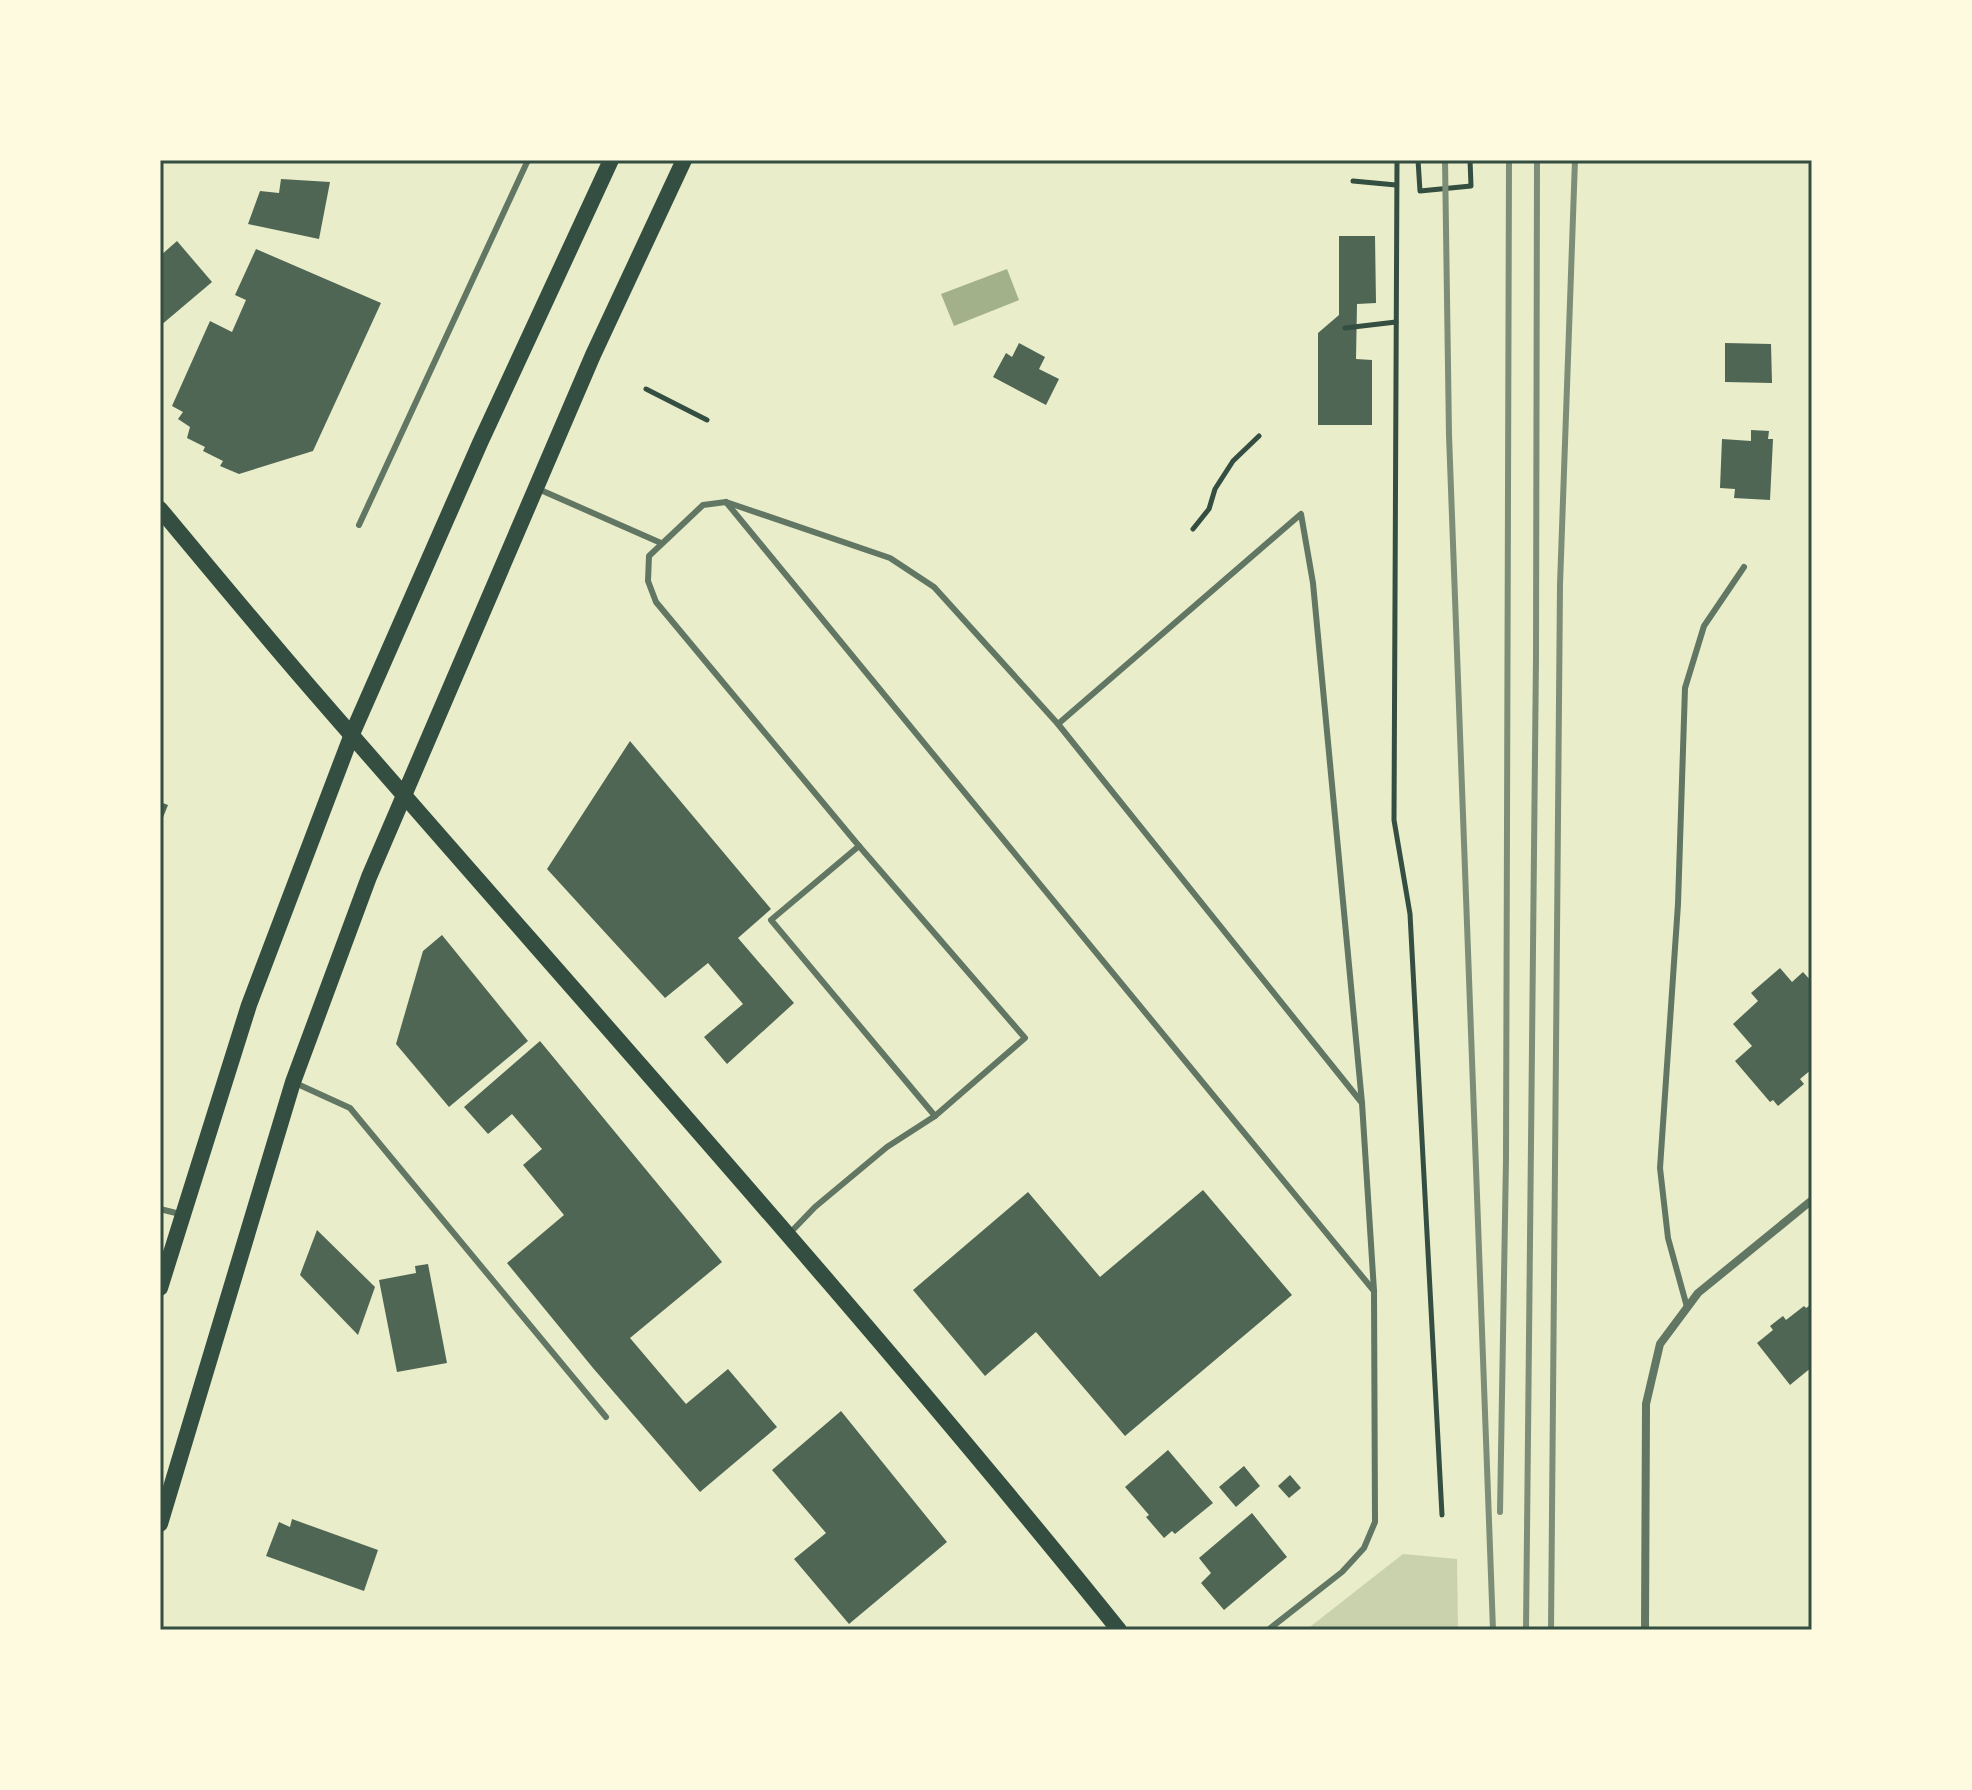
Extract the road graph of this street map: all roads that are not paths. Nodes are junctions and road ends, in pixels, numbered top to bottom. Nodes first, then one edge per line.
1 (528, 160) edge
2 (611, 160) edge
3 (684, 160) edge
4 (535, 488) junction
5 (726, 502) junction
6 (160, 509) edge
7 (359, 525) dead end
8 (661, 543) junction
9 (1744, 567) dead end
10 (1058, 724) junction
11 (352, 734) junction
12 (404, 795) junction
13 (859, 846) junction
14 (293, 1082) junction
15 (1362, 1103) junction
16 (935, 1116) junction
17 (1812, 1200) edge
18 (160, 1209) edge
19 (184, 1215) junction
20 (789, 1234) junction
21 (160, 1288) edge
22 (1374, 1291) junction
23 (1687, 1307) junction
24 (606, 1417) dead end
25 (160, 1524) edge
26 (1119, 1630) edge
27 (1268, 1630) edge
28 (1645, 1630) edge

1 - 7 lane
2 - 11 main road
3 - 4 main road
4 - 8 lane
4 - 12 main road
5 - 8 lane
5 - 10 lane
5 - 22 lane
6 - 11 main road
8 - 13 lane
9 - 23 lane
10 - 15 lane
10 - 15 lane
11 - 12 main road
11 - 19 main road
12 - 14 main road
12 - 20 main road
13 - 16 lane
13 - 16 lane
14 - 24 lane
14 - 25 main road
15 - 22 lane
16 - 20 lane
17 - 23 street
18 - 19 lane
19 - 21 main road
20 - 26 main road
22 - 27 lane
23 - 28 street

